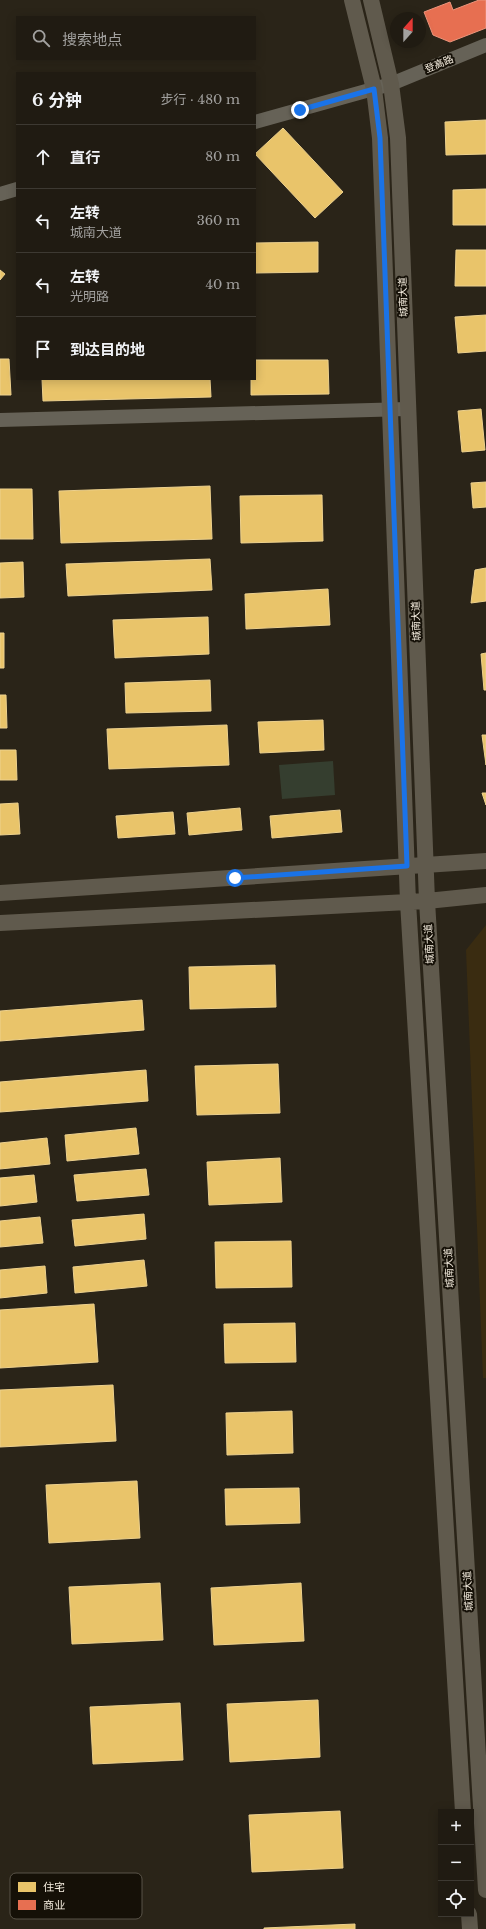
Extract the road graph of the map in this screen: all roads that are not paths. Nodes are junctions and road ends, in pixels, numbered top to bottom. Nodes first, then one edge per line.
1 (352, 0) edge
2 (371, 0) edge
3 (486, 45) edge
4 (392, 84) junction
5 (374, 89) junction
6 (256, 122) edge
7 (16, 189) edge
8 (0, 194) edge
9 (389, 409) junction
10 (407, 409) junction
11 (0, 420) edge
12 (486, 861) edge
13 (425, 865) junction
14 (407, 866) junction
15 (0, 893) edge
16 (486, 895) edge
17 (427, 901) junction
18 (408, 902) junction
19 (0, 923) edge
20 (463, 1809) edge
21 (486, 1890) edge
22 (469, 1917) edge
23 (470, 1929) edge

1 - 5 main road, 城南大道
2 - 4 main road, 城南大道
3 - 4 street, 登高路
4 - 5 street, 登高路
4 - 10 main road, 城南大道
5 - 6 street, 登高路
5 - 9 main road, 城南大道
7 - 8 street
9 - 10 street
9 - 11 street
9 - 14 main road, 城南大道
10 - 13 main road, 城南大道
12 - 13 main road
13 - 14 main road
13 - 17 main road, 城南大道
14 - 15 main road
14 - 18 main road, 城南大道
16 - 17 main road
17 - 18 main road
17 - 21 main road, 城南大道
18 - 19 main road
18 - 20 main road, 城南大道
22 - 23 main road

